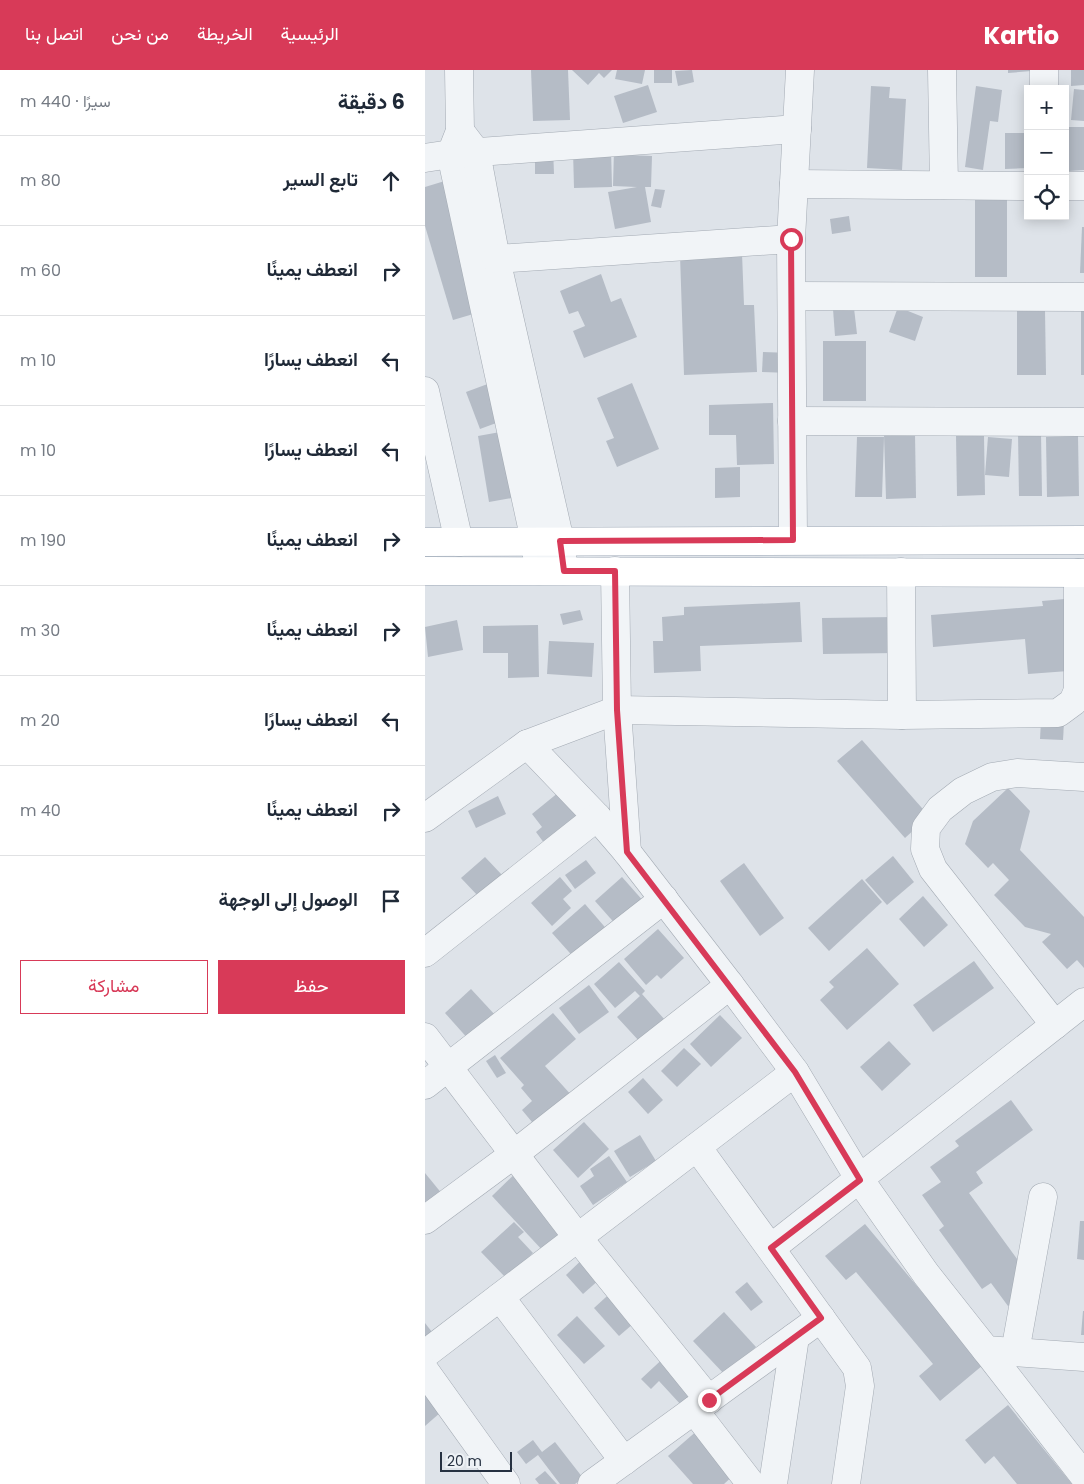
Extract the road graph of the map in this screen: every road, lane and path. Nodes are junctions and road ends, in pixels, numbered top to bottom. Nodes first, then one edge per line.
1 (459, 70) edge
2 (800, 70) edge
3 (942, 70) edge
4 (1044, 70) edge
5 (1044, 85) edge
6 (797, 129) junction
7 (453, 148) edge
8 (794, 184) junction
9 (944, 185) junction
10 (1024, 186) edge
11 (1069, 186) edge
12 (1084, 186) edge
13 (791, 239) junction
14 (496, 259) junction
15 (792, 296) junction
16 (1084, 296) edge
17 (425, 391) edge
18 (792, 421) junction
19 (1084, 422) edge
20 (793, 540) junction
21 (1084, 540) edge
22 (548, 541) junction
23 (425, 542) edge
24 (459, 542) junction
25 (425, 571) edge
26 (552, 571) junction
27 (615, 571) junction
28 (901, 572) junction
29 (1081, 572) edge
30 (617, 710) junction
31 (902, 715) junction
32 (527, 744) junction
33 (1084, 777) edge
34 (597, 817) junction
35 (425, 818) edge
36 (627, 852) junction
37 (664, 899) junction
38 (425, 953) edge
39 (730, 985) junction
40 (1084, 1002) edge
41 (1055, 1025) junction
42 (425, 1037) edge
43 (447, 1068) junction
44 (795, 1072) junction
45 (425, 1085) edge
46 (697, 1147) junction
47 (513, 1155) junction
48 (860, 1180) junction
49 (1043, 1197) dead end
50 (425, 1220) edge
51 (578, 1238) junction
52 (771, 1248) junction
53 (500, 1297) junction
54 (821, 1318) junction
55 (795, 1338) junction
56 (986, 1350) junction
57 (1015, 1352) junction
58 (425, 1354) edge
59 (1084, 1357) edge
60 (425, 1371) edge
61 (701, 1405) junction
62 (610, 1475) edge
63 (1084, 1476) edge
64 (852, 1478) edge
65 (506, 1484) edge
66 (751, 1484) edge
67 (773, 1484) edge

1 - 7 street
2 - 6 street
3 - 9 street
4 - 5 street
6 - 7 street
6 - 8 street
7 - 14 street
7 - 22 street
8 - 9 street
8 - 13 street
9 - 10 street
11 - 12 street
13 - 14 street
13 - 15 street
14 - 22 street
15 - 16 street
15 - 18 street
17 - 24 street
18 - 19 street
18 - 20 street
20 - 21 main road
20 - 22 main road
22 - 24 main road
22 - 26 street
23 - 24 main road
25 - 26 main road
26 - 27 main road
27 - 28 main road
27 - 30 street
28 - 29 main road
28 - 31 street
29 - 31 street
30 - 31 street
30 - 32 street
30 - 36 street
32 - 34 street
32 - 35 street
33 - 41 street
34 - 36 street
34 - 38 street
36 - 37 street
37 - 39 street
37 - 43 street
39 - 44 street
39 - 47 street
40 - 41 street
41 - 48 street
42 - 43 street
43 - 45 street
43 - 47 street
44 - 46 street
44 - 48 street
46 - 51 street
46 - 52 street
47 - 50 street
47 - 51 street
48 - 52 street
48 - 56 street
49 - 57 street
51 - 53 street
51 - 61 street
52 - 54 street
53 - 58 street
53 - 62 street
54 - 55 street
54 - 64 street
55 - 61 street
55 - 67 street
56 - 57 street
56 - 63 street
57 - 59 street
60 - 65 street
61 - 62 street
61 - 66 street

